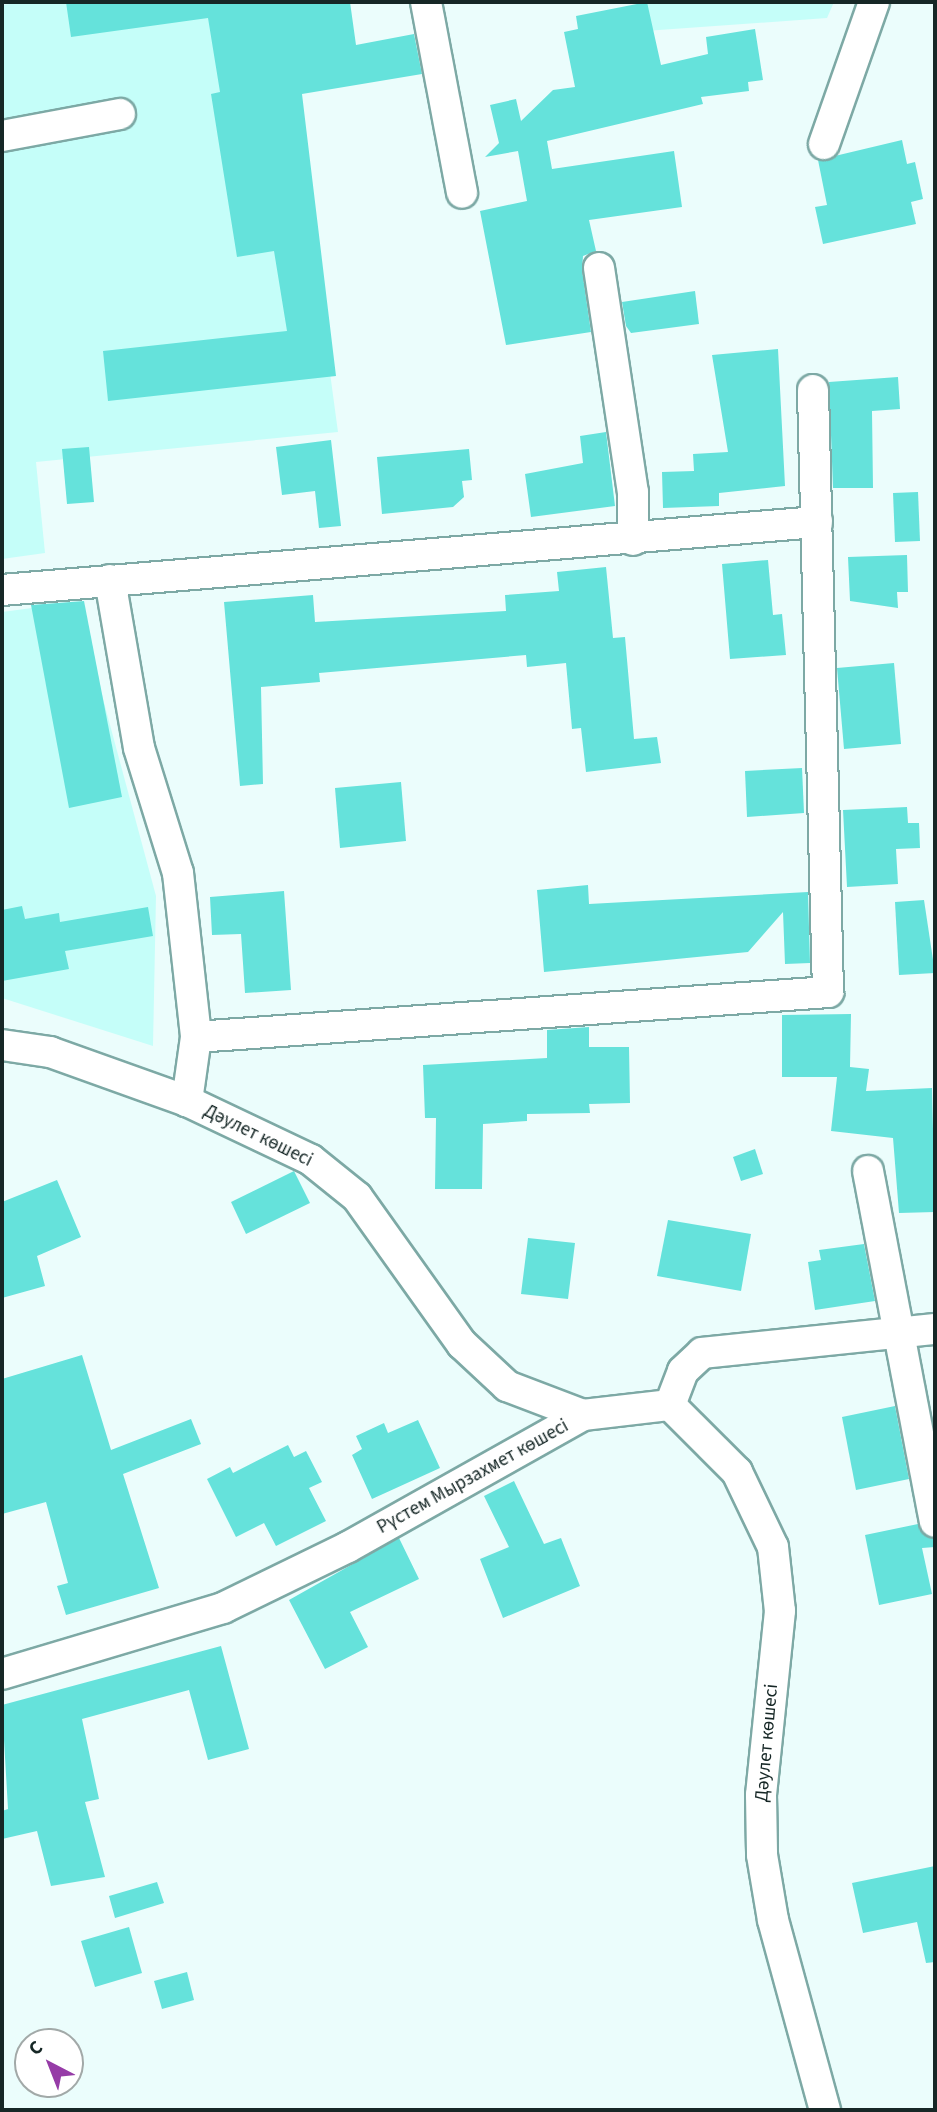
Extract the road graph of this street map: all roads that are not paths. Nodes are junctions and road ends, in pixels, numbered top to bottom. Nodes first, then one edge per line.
1 (426, 2) edge
2 (874, 2) edge
3 (120, 114) dead end
4 (2, 136) edge
5 (824, 144) dead end
6 (462, 193) dead end
7 (599, 268) dead end
8 (813, 390) dead end
9 (817, 522) junction
10 (633, 540) junction
11 (110, 580) junction
12 (2, 590) edge
13 (196, 1037) junction
14 (2, 1045) edge
15 (187, 1101) junction
16 (868, 1171) dead end
17 (935, 1329) edge
18 (897, 1335) junction
19 (670, 1405) junction
20 (583, 1415) junction
21 (935, 1522) edge
22 (2, 1674) edge
23 (825, 2110) edge

1 - 6 street
2 - 5 street
3 - 4 street
7 - 10 street
8 - 9 street
9 - 10 street
9 - 13 street
10 - 11 street
11 - 12 street
11 - 13 street
13 - 15 street
14 - 15 street, Дәулет көшесі
15 - 20 street, Дәулет көшесі
16 - 18 street
17 - 18 street
18 - 19 street
18 - 21 street
19 - 20 street, Рүстем Мырзахмет көшесі
19 - 23 street, Дәулет көшесі
20 - 22 street, Рүстем Мырзахмет көшесі

